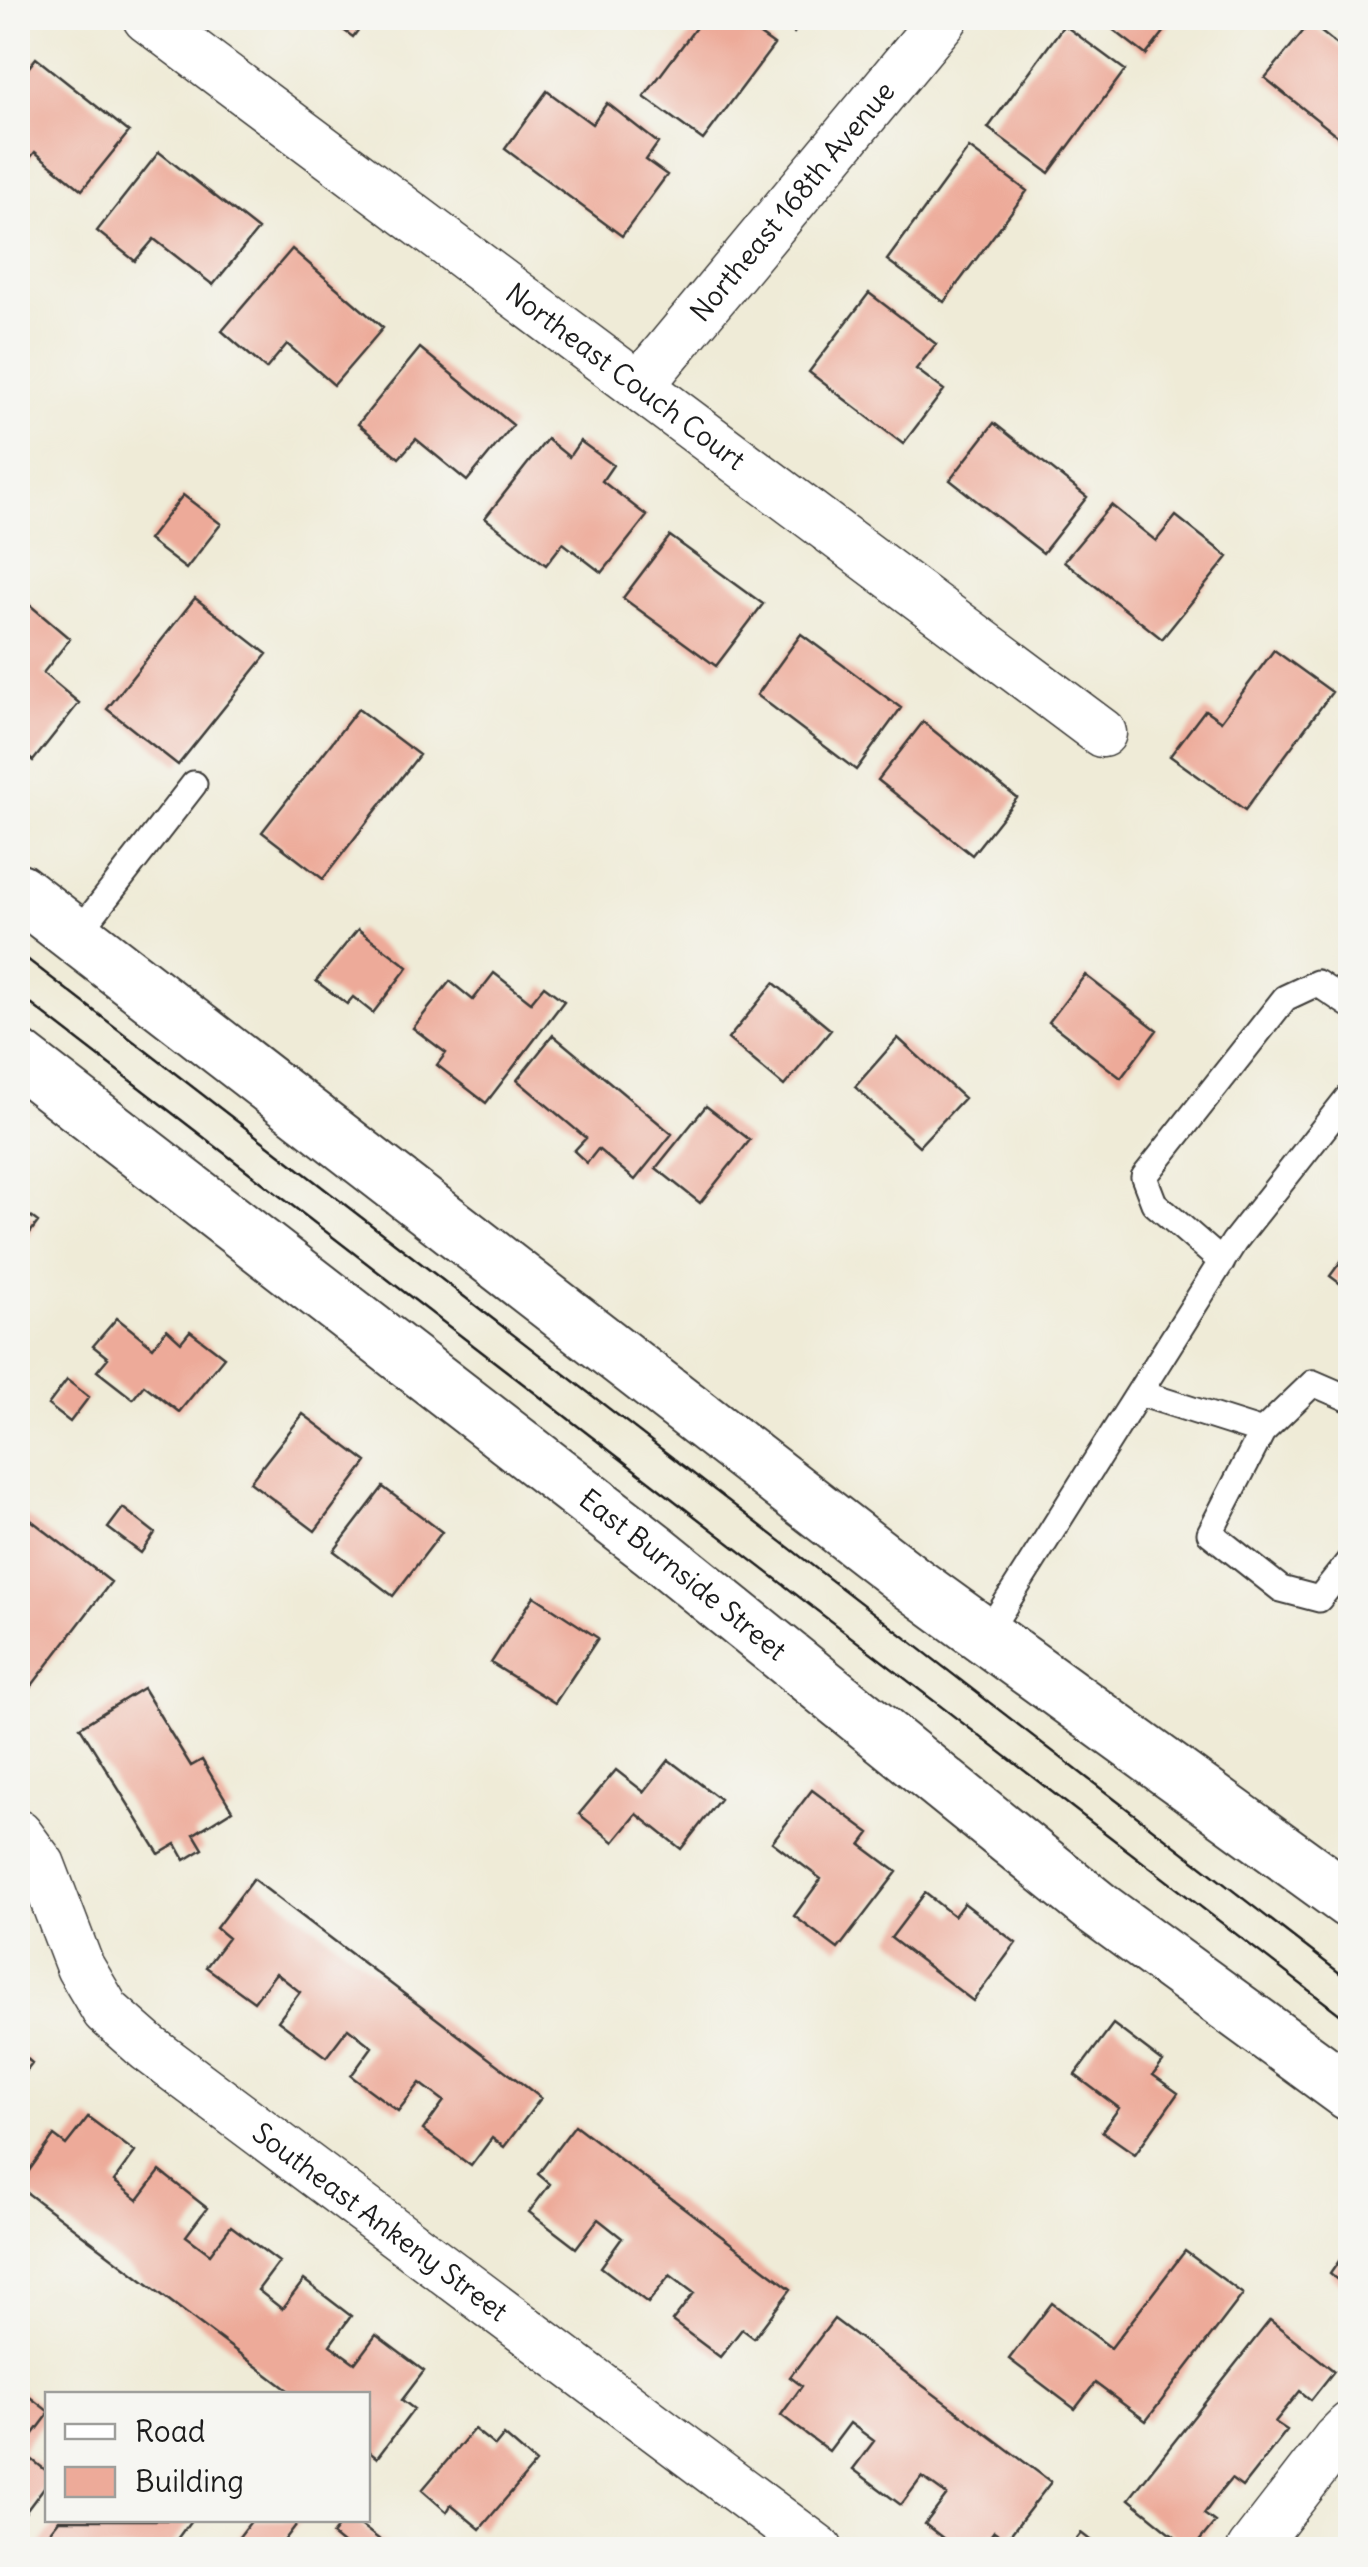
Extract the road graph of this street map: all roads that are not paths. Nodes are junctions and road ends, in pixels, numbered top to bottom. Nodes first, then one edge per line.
1 (147, 18) edge
2 (944, 18) edge
3 (640, 386) junction
4 (1102, 733) dead end
5 (194, 784) dead end
6 (18, 891) edge
7 (76, 936) junction
8 (1350, 1005) edge
9 (18, 1058) edge
10 (1350, 1095) edge
11 (1222, 1262) junction
12 (1139, 1393) junction
13 (1350, 1399) edge
14 (1262, 1432) junction
15 (1350, 1560) edge
16 (986, 1635) junction
17 (18, 1834) edge
18 (1350, 1900) edge
19 (1350, 2094) edge
20 (1350, 2426) edge
21 (819, 2550) edge
22 (1250, 2550) edge

1 - 3 street, Northeast Couch Court
2 - 3 street, Northeast 168th Avenue
3 - 4 street, Northeast Couch Court
5 - 7 lane
6 - 7 street
7 - 16 street
8 - 11 lane
9 - 19 street, East Burnside Street
10 - 11 lane
11 - 12 lane
12 - 14 lane
12 - 16 lane
13 - 14 lane
14 - 15 lane
16 - 18 street
17 - 21 street, Southeast Ankeny Street
20 - 22 street

